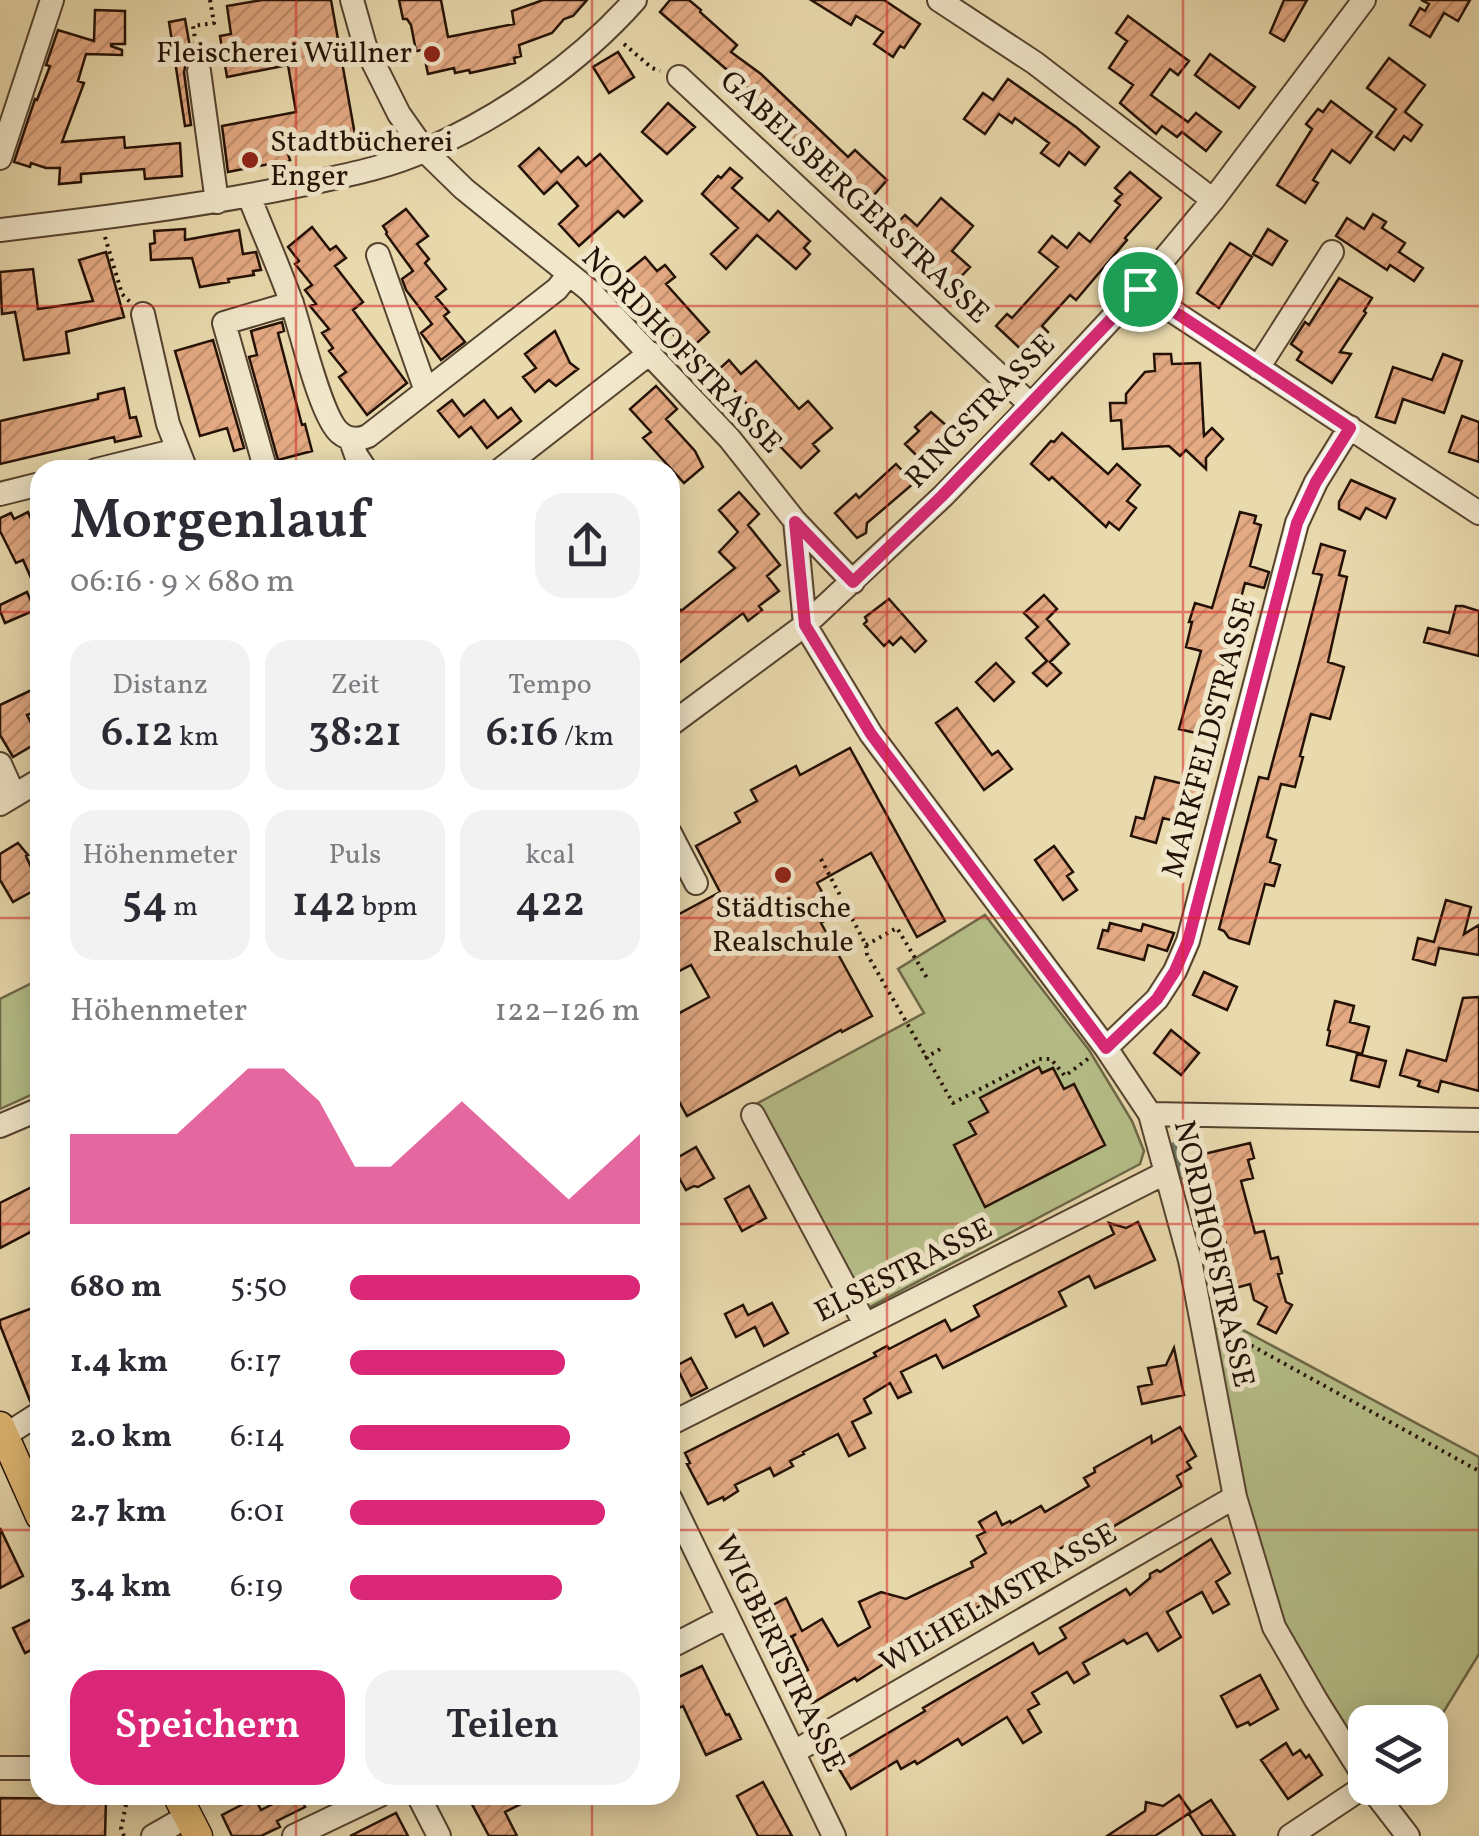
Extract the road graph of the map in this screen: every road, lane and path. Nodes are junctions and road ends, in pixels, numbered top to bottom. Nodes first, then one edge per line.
1 (52, 0) edge
2 (210, 0) edge
3 (352, 0) edge
4 (635, 0) edge
5 (939, 0) edge
6 (1364, 0) edge
7 (607, 30) junction
8 (198, 64) joint
9 (679, 77) joint
10 (425, 151) junction
11 (0, 158) edge
12 (249, 196) junction
13 (1213, 200) junction
14 (217, 202) junction
15 (108, 218) junction
16 (0, 230) edge
17 (1332, 252) dead end
18 (378, 254) dead end
19 (568, 274) junction
20 (1140, 289) junction
21 (292, 304) junction
22 (143, 314) joint
23 (650, 353) junction
24 (1258, 368) junction
25 (426, 392) junction
26 (1032, 405) junction
27 (1350, 428) junction
28 (350, 438) junction
29 (182, 460) edge
30 (263, 460) edge
31 (359, 460) edge
32 (513, 460) edge
33 (30, 486) edge
34 (0, 494) edge
35 (1479, 513) edge
36 (795, 522) junction
37 (853, 582) junction
38 (805, 625) junction
39 (680, 718) edge
40 (0, 764) edge
41 (30, 786) edge
42 (7, 799) edge
43 (680, 852) edge
44 (821, 859) dead end
45 (696, 883) dead end
46 (866, 944) junction
47 (926, 978) dead end
48 (1106, 1047) junction
49 (942, 1048) dead end
50 (926, 1058) junction
51 (30, 1113) edge
52 (1150, 1114) junction
53 (753, 1115) dead end
54 (1479, 1120) edge
55 (0, 1126) edge
56 (1165, 1173) junction
57 (864, 1324) junction
58 (1202, 1326) junction
59 (30, 1418) edge
60 (680, 1419) edge
61 (2, 1431) edge
62 (1479, 1471) edge
63 (30, 1494) edge
64 (1235, 1497) junction
65 (680, 1519) edge
66 (726, 1618) junction
67 (680, 1642) edge
68 (1348, 1751) edge
69 (794, 1752) junction
70 (0, 1768) edge
71 (30, 1768) edge
72 (1348, 1800) edge
73 (126, 1805) edge
74 (359, 1805) edge
75 (423, 1805) edge
76 (1383, 1805) edge
77 (188, 1816) edge
78 (304, 1832) edge
79 (124, 1836) edge
80 (153, 1836) edge
81 (439, 1836) edge
82 (834, 1836) edge
83 (1290, 1836) edge
84 (1408, 1836) edge

1 - 11 street
2 - 8 path
3 - 10 street, NORDHOFSTRASSE
4 - 7 street
5 - 13 street
6 - 13 street, RINGSTRASSE
7 - 9 path
7 - 10 street
8 - 14 street
9 - 26 street, GABELSBERGERSTRASSE
10 - 12 street
10 - 19 street, NORDHOFSTRASSE
12 - 14 street
12 - 21 street
13 - 20 street, RINGSTRASSE
14 - 15 street
15 - 16 street
15 - 22 path
17 - 24 street
18 - 25 street
19 - 23 street, NORDHOFSTRASSE
19 - 25 street
20 - 24 street
20 - 26 street, RINGSTRASSE
21 - 28 street
21 - 30 street
22 - 29 street
23 - 32 street
23 - 36 street, NORDHOFSTRASSE
24 - 27 street
25 - 28 street
26 - 37 street, RINGSTRASSE
27 - 35 street
27 - 48 street, MARKFELDSTRASSE
28 - 31 street
33 - 34 street
36 - 37 street, NORDHOFSTRASSE
36 - 38 street, NORDHOFSTRASSE
37 - 38 street, RINGSTRASSE
38 - 39 street, RINGSTRASSE
38 - 48 street, NORDHOFSTRASSE
40 - 42 street
41 - 42 street
43 - 45 street
44 - 46 path
46 - 47 path
46 - 50 path
48 - 50 path
48 - 52 street, NORDHOFSTRASSE
49 - 50 path
51 - 55 street
52 - 54 street
52 - 56 street, NORDHOFSTRASSE
53 - 57 street
56 - 57 street, ELSESTRASSE
56 - 58 street, NORDHOFSTRASSE
57 - 60 street, ELSESTRASSE
58 - 62 path
58 - 64 street, NORDHOFSTRASSE
59 - 61 street
61 - 63 main road
64 - 68 street, NORDHOFSTRASSE
64 - 69 street, WILHELMSTRASSE
65 - 66 street, WIGBERTSTRASSE
66 - 67 street
66 - 69 street, WIGBERTSTRASSE
69 - 82 street, WIGBERTSTRASSE
70 - 71 street
72 - 83 street
73 - 79 path
74 - 78 street
75 - 81 street
76 - 84 street
77 - 80 street

